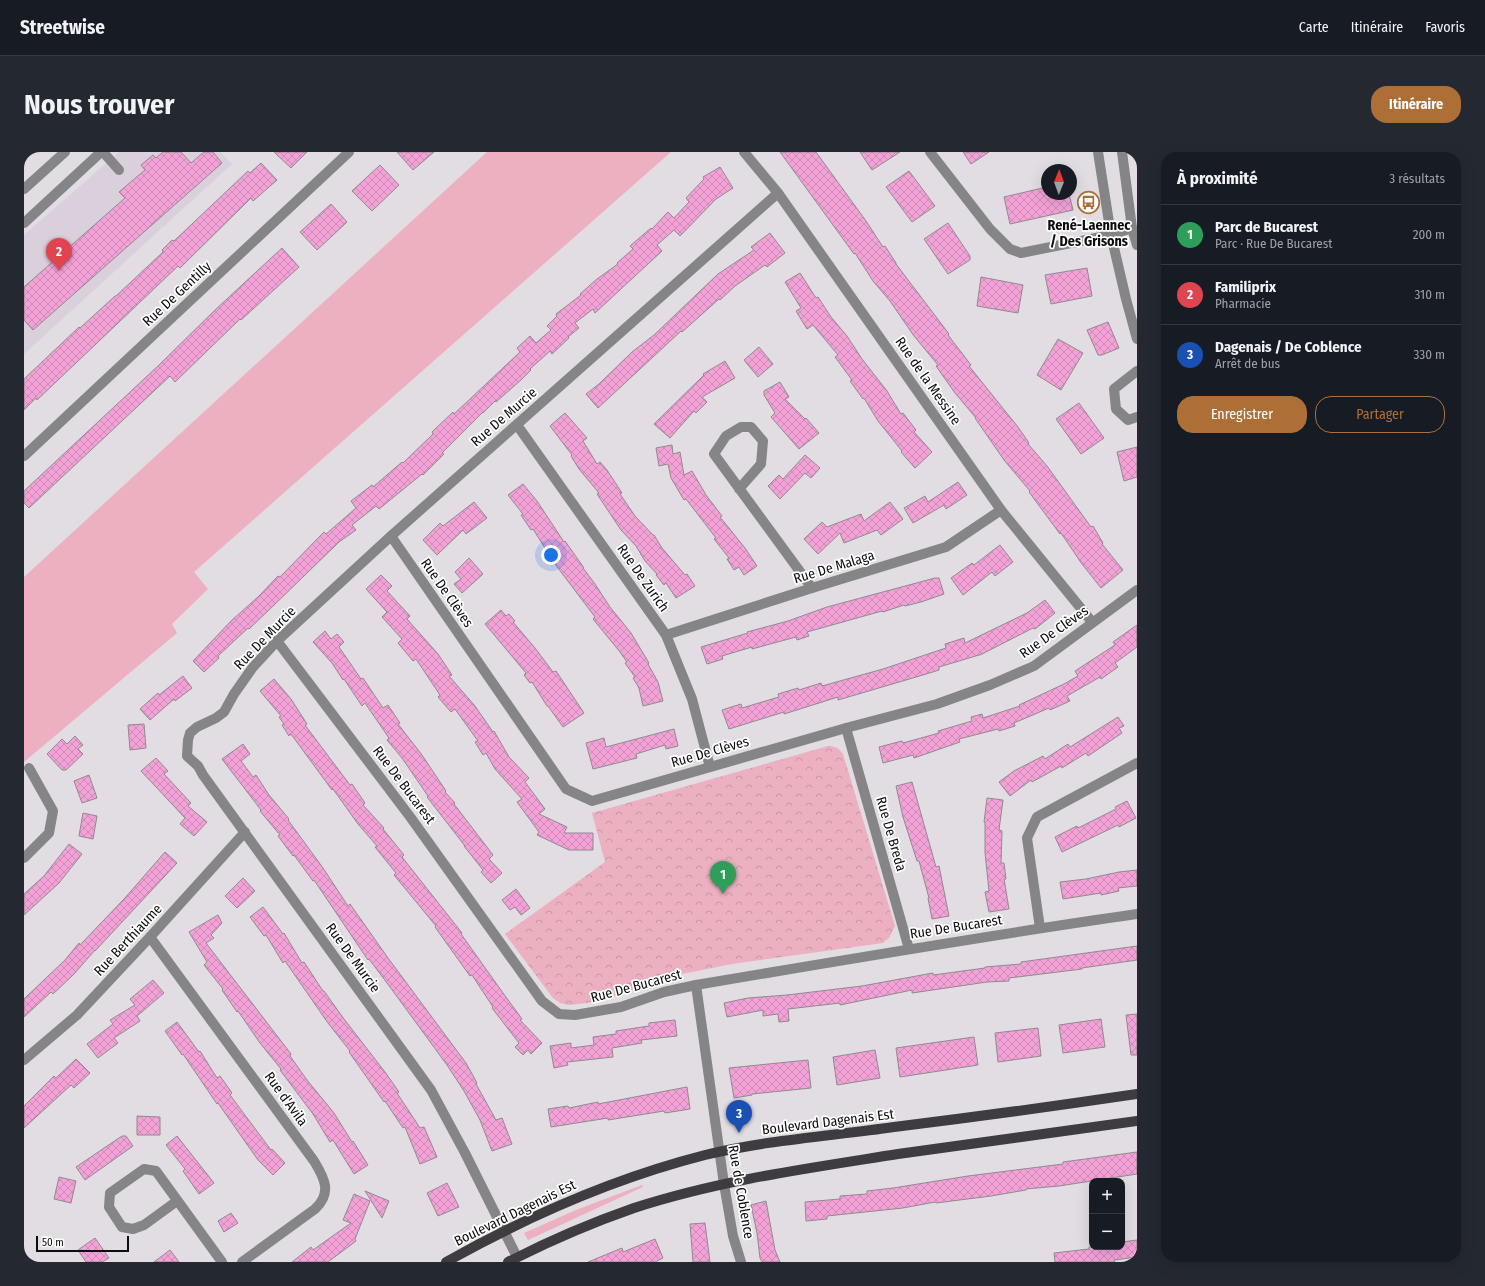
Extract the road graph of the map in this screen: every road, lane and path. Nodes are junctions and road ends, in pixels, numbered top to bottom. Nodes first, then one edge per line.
1 (64, 152) edge
2 (102, 152) edge
3 (349, 152) edge
4 (744, 152) edge
5 (930, 152) edge
6 (1098, 152) edge
7 (1122, 152) edge
8 (119, 170) dead end
9 (24, 189) edge
10 (778, 194) junction
11 (24, 223) edge
12 (1132, 228) junction
13 (1112, 235) junction
14 (1137, 245) edge
15 (1137, 338) edge
16 (1137, 371) edge
17 (1137, 417) edge
18 (517, 425) junction
19 (24, 456) edge
20 (739, 489) junction
21 (1002, 510) junction
22 (391, 536) junction
23 (812, 588) junction
24 (1137, 590) edge
25 (1092, 622) junction
26 (666, 635) junction
27 (278, 641) junction
28 (846, 728) junction
29 (1137, 763) edge
30 (710, 767) junction
31 (29, 768) dead end
32 (245, 832) junction
33 (25, 856) edge
34 (1137, 914) edge
35 (1040, 928) junction
36 (150, 937) junction
37 (909, 948) junction
38 (696, 985) junction
39 (24, 1060) edge
40 (1137, 1094) edge
41 (1137, 1121) edge
42 (720, 1152) junction
43 (724, 1184) junction
44 (177, 1201) junction
45 (504, 1231) junction
46 (513, 1260) edge
47 (222, 1262) edge
48 (242, 1262) edge
49 (446, 1262) edge
50 (741, 1262) edge

1 - 9 street
2 - 8 street
2 - 11 street
3 - 19 street, Rue De Gentilly
4 - 10 street, Rue de la Messine
5 - 13 street
6 - 13 street
7 - 12 street
10 - 18 street, Rue De Murcie
10 - 21 street, Rue de la Messine
12 - 13 street
12 - 14 street
13 - 15 street
16 - 17 street
18 - 22 street, Rue De Murcie
18 - 26 street, Rue De Zurich
20 - 20 street
20 - 23 street
21 - 23 street, Rue De Malaga
21 - 25 street, Rue de la Messine
22 - 27 street, Rue De Murcie
22 - 30 street, Rue De Clèves
23 - 26 street, Rue De Malaga
24 - 25 street, Rue De Clèves
25 - 28 street, Rue De Clèves
26 - 30 street, Rue De Zurich
27 - 32 street, Rue De Murcie
27 - 38 street, Rue De Bucarest
28 - 30 street, Rue De Clèves
28 - 37 street, Rue De Breda
29 - 35 street
31 - 33 street
32 - 36 street, Rue Berthiaume
32 - 45 street, Rue De Murcie
34 - 35 street, Rue De Bucarest
35 - 37 street, Rue De Bucarest
36 - 39 street, Rue Berthiaume
36 - 48 street, Rue d'Avila
37 - 38 street, Rue De Bucarest
38 - 42 street, Rue de Coblence
40 - 42 main road, Boulevard Dagenais Est
41 - 43 main road
42 - 43 street, Rue de Coblence
42 - 45 main road, Boulevard Dagenais Est
43 - 46 main road
43 - 50 street, Rue de Coblence
44 - 44 street
44 - 47 street
45 - 46 street, Rue De Murcie
45 - 49 main road, Boulevard Dagenais Est

